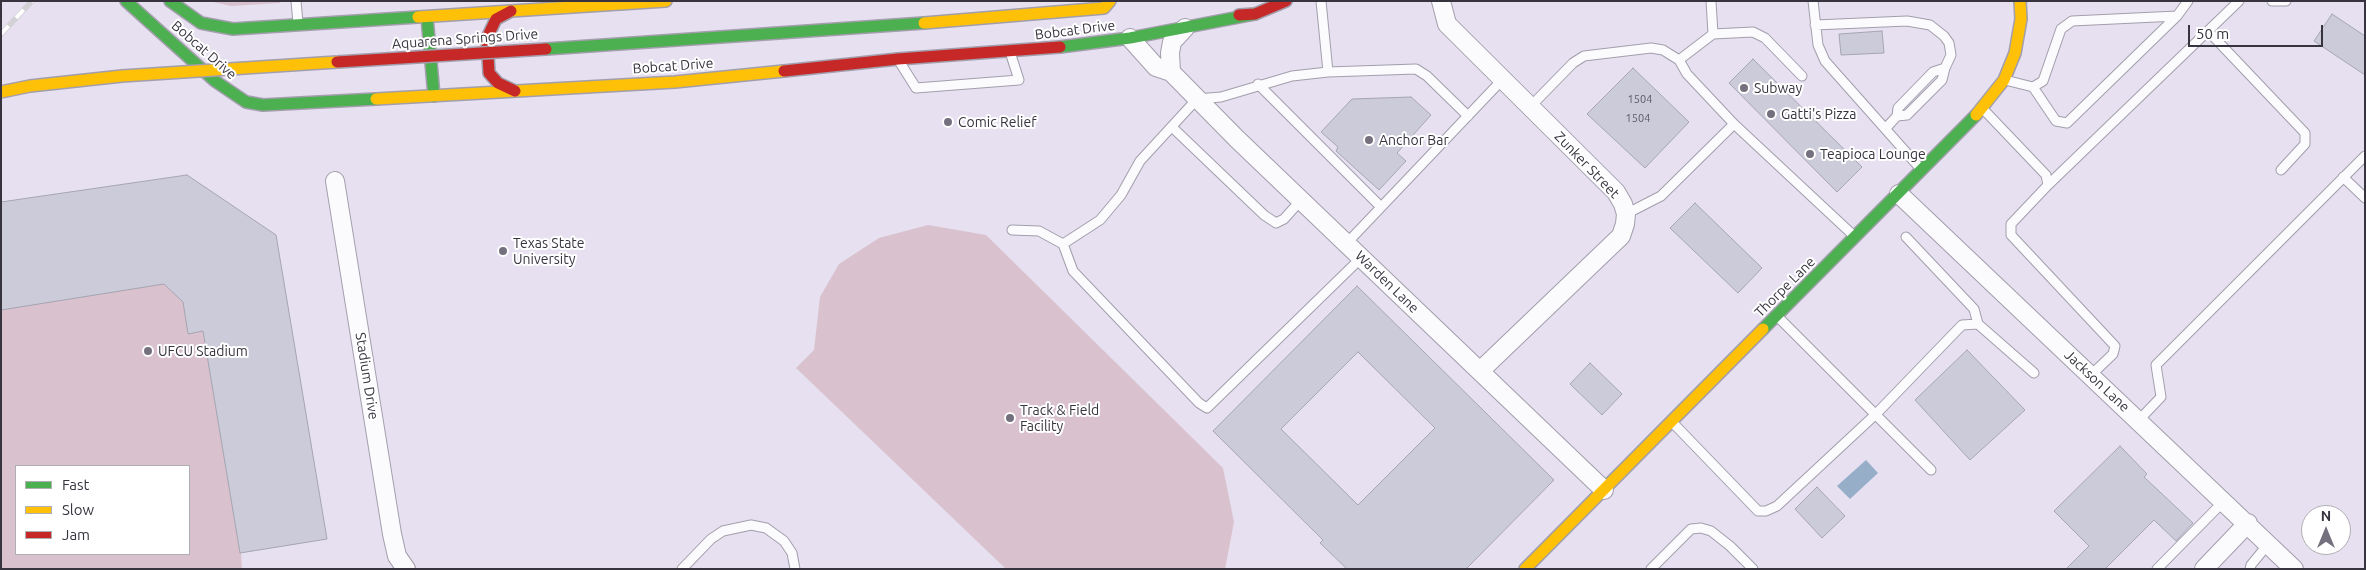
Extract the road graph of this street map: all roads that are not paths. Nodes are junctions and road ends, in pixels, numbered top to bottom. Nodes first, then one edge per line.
1 (126, 1) edge
2 (170, 1) edge
3 (296, 1) edge
4 (666, 1) edge
5 (1110, 1) edge
6 (1286, 1) edge
7 (1322, 1) edge
8 (1441, 1) edge
9 (1711, 1) edge
10 (1813, 1) edge
11 (2020, 1) edge
12 (2188, 1) edge
13 (2239, 1) edge
14 (2272, 1) edge
15 (2286, 1) edge
16 (511, 12) junction
17 (1256, 14) junction
18 (2177, 16) junction
19 (427, 17) junction
20 (1159, 20) dead end
21 (932, 22) junction
22 (1815, 25) junction
23 (298, 26) junction
24 (1184, 28) junction
25 (987, 29) dead end
26 (2209, 32) junction
27 (1713, 34) junction
28 (1130, 38) junction
29 (1010, 52) junction
30 (898, 59) junction
31 (1679, 60) junction
32 (1171, 72) junction
33 (1328, 72) junction
34 (1802, 76) dead end
35 (1502, 80) junction
36 (2004, 80) junction
37 (1258, 84) junction
38 (2032, 88) junction
39 (515, 91) junction
40 (1, 92) edge
41 (434, 96) junction
42 (1197, 99) junction
43 (1530, 107) junction
44 (1982, 108) junction
45 (1468, 116) junction
46 (1734, 124) junction
47 (1172, 127) junction
48 (1886, 128) junction
49 (2365, 156) edge
50 (1922, 170) junction
51 (2281, 170) dead end
52 (2343, 177) junction
53 (335, 180) dead end
54 (2048, 185) junction
55 (1898, 194) junction
56 (2365, 198) edge
57 (1301, 200) junction
58 (1381, 207) junction
59 (1626, 214) junction
60 (1012, 230) dead end
61 (1855, 237) junction
62 (1906, 237) dead end
63 (1063, 244) junction
64 (1346, 244) junction
65 (1361, 258) junction
66 (1777, 316) junction
67 (1978, 324) junction
68 (1480, 371) junction
69 (2034, 374) dead end
70 (2091, 375) junction
71 (1876, 414) junction
72 (2139, 420) junction
73 (1672, 422) junction
74 (1931, 470) dead end
75 (1604, 490) junction
76 (2224, 501) junction
77 (2248, 523) junction
78 (2269, 543) junction
79 (406, 569) edge
80 (682, 569) edge
81 (795, 569) edge
82 (1526, 569) edge
83 (1651, 569) edge
84 (1753, 569) edge
85 (2157, 569) edge
86 (2204, 569) edge
87 (2250, 569) edge
88 (2294, 569) edge

1 - 41 street, Bobcat Drive
2 - 23 street, Bobcat Drive
3 - 23 lane
4 - 16 street, Bobcat Drive
5 - 21 street, Aquarena Springs Drive
6 - 17 street
7 - 33 lane
8 - 35 street, Zunker Street
9 - 27 lane
10 - 22 lane
11 - 36 street, Thorpe Lane
12 - 18 lane
13 - 26 lane
14 - 15 lane
16 - 19 street, Bobcat Drive
16 - 39 street
17 - 20 street
17 - 24 street, Bobcat Drive
18 - 38 lane
18 - 38 lane
19 - 23 street, Bobcat Drive
19 - 41 street
21 - 25 street, Aquarena Springs Drive
21 - 40 street, Aquarena Springs Drive, bridge
22 - 48 lane
22 - 48 lane
24 - 28 street, Bobcat Drive
24 - 32 street
26 - 51 lane
26 - 54 lane
27 - 31 lane
27 - 34 lane
28 - 29 street, Bobcat Drive
28 - 32 street, Warden Lane
29 - 30 street, Bobcat Drive
29 - 30 lane
30 - 39 street, Bobcat Drive
31 - 43 lane
31 - 46 lane
32 - 42 street, Warden Lane
33 - 37 lane
33 - 45 lane
35 - 43 street, Zunker Street
35 - 45 lane
36 - 38 lane
36 - 44 street, Thorpe Lane
37 - 42 lane
37 - 58 lane
39 - 41 street, Bobcat Drive
42 - 47 lane
42 - 57 street, Warden Lane
43 - 59 street, Zunker Street
44 - 50 street, Thorpe Lane
44 - 54 lane
45 - 58 lane
46 - 59 lane
46 - 61 lane
47 - 57 lane
47 - 63 lane
48 - 50 lane
49 - 52 lane
50 - 55 street, Thorpe Lane
52 - 56 lane
52 - 72 lane
53 - 79 street, Stadium Drive
54 - 70 lane
55 - 61 street, Thorpe Lane
55 - 70 street, Jackson Lane
57 - 64 street, Warden Lane
58 - 64 lane
59 - 68 street, Zunker Street
60 - 63 lane
61 - 66 street, Thorpe Lane
62 - 67 lane
63 - 65 lane
64 - 65 street, Warden Lane
65 - 68 street, Warden Lane
66 - 71 lane
66 - 73 street, Thorpe Lane
67 - 69 lane
67 - 71 lane
68 - 75 street, Warden Lane
70 - 72 street, Jackson Lane
71 - 73 lane
71 - 74 lane
72 - 76 street, Jackson Lane
73 - 75 street, Thorpe Lane
75 - 82 street, Thorpe Lane
76 - 77 street, Jackson Lane
76 - 85 lane
77 - 78 street, Jackson Lane
77 - 86 street
78 - 87 lane
78 - 88 street, Jackson Lane
80 - 81 lane
83 - 84 lane

